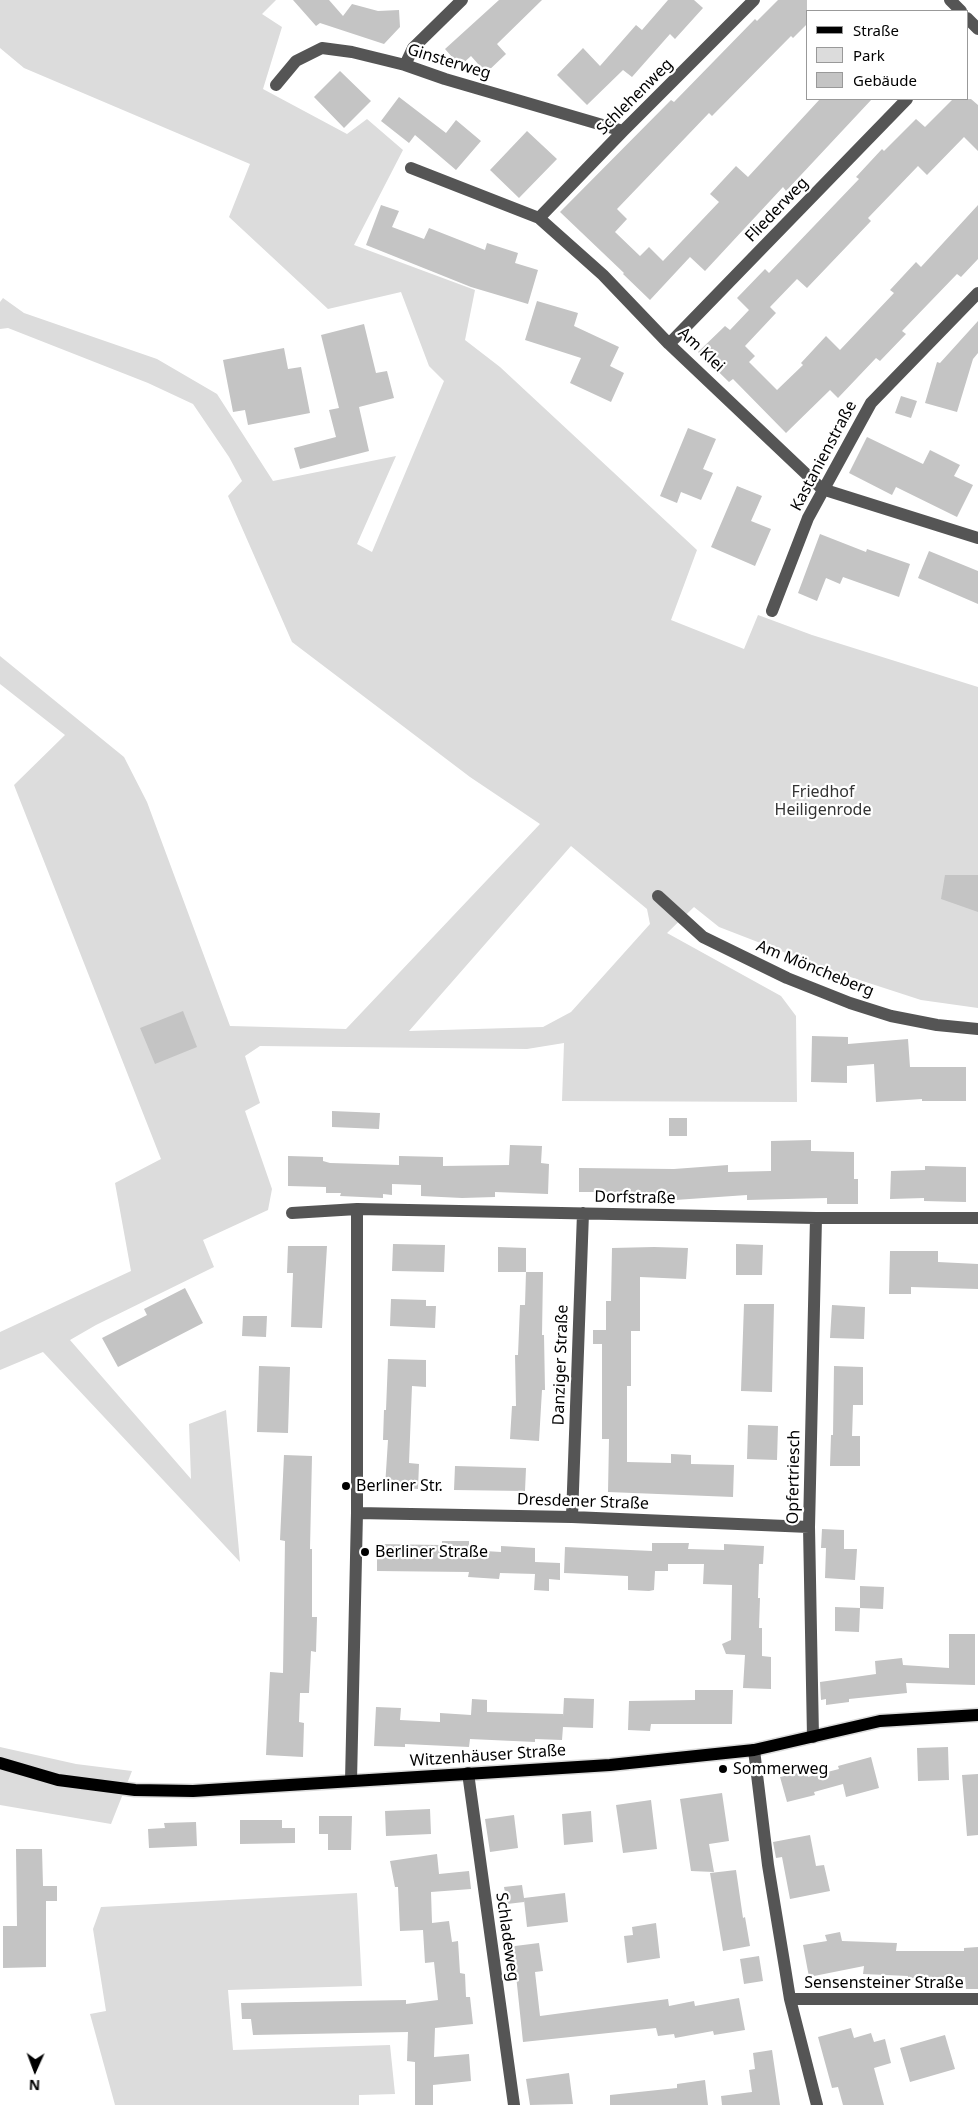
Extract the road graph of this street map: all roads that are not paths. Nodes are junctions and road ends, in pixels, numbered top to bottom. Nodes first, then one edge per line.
1 (462, 0) edge
2 (754, 0) edge
3 (950, 0) edge
4 (960, 10) edge
5 (968, 19) edge
6 (978, 28) edge
7 (405, 65) junction
8 (276, 85) dead end
9 (906, 100) edge
10 (623, 131) junction
11 (410, 168) dead end
12 (539, 218) junction
13 (978, 292) edge
14 (669, 344) junction
15 (822, 489) junction
16 (978, 538) edge
17 (772, 611) dead end
18 (658, 896) dead end
19 (978, 1029) edge
20 (357, 1210) junction
21 (583, 1213) junction
22 (292, 1214) dead end
23 (816, 1218) junction
24 (978, 1218) edge
25 (357, 1513) junction
26 (572, 1517) junction
27 (809, 1527) junction
28 (978, 1715) edge
29 (814, 1737) junction
30 (754, 1750) junction
31 (0, 1763) edge
32 (468, 1773) junction
33 (351, 1781) junction
34 (790, 1999) junction
35 (978, 2000) edge
36 (514, 2105) edge
37 (817, 2105) edge

1 - 7 street
2 - 10 street, Schlehenweg
3 - 4 street
5 - 6 street
7 - 8 street, Ginsterweg
7 - 10 street, Ginsterweg
9 - 14 street, Fliederweg
10 - 12 street, Schlehenweg
11 - 12 street, Am Klei
12 - 14 street, Am Klei
13 - 15 street, Kastanienstraße
14 - 15 street, Am Klei
15 - 16 street, Am Klei
15 - 17 street, Kastanienstraße
18 - 19 street, Am Möncheberg
20 - 21 street, Dorfstraße
20 - 22 street, Dorfstraße
20 - 25 street
21 - 23 street, Dorfstraße
21 - 26 street, Danziger Straße
23 - 24 street, Dorfstraße
23 - 27 street, Opfertriesch
25 - 26 street, Dresdener Straße
25 - 33 street
26 - 27 street, Dresdener Straße
27 - 29 street, Opfertriesch
28 - 29 main road, Witzenhäuser Straße
29 - 30 main road, Witzenhäuser Straße
30 - 32 main road, Witzenhäuser Straße
30 - 34 street
31 - 33 main road, Witzenhäuser Straße
32 - 33 main road, Witzenhäuser Straße
32 - 36 street, Schladeweg
34 - 35 street, Sensensteiner Straße
34 - 37 street

